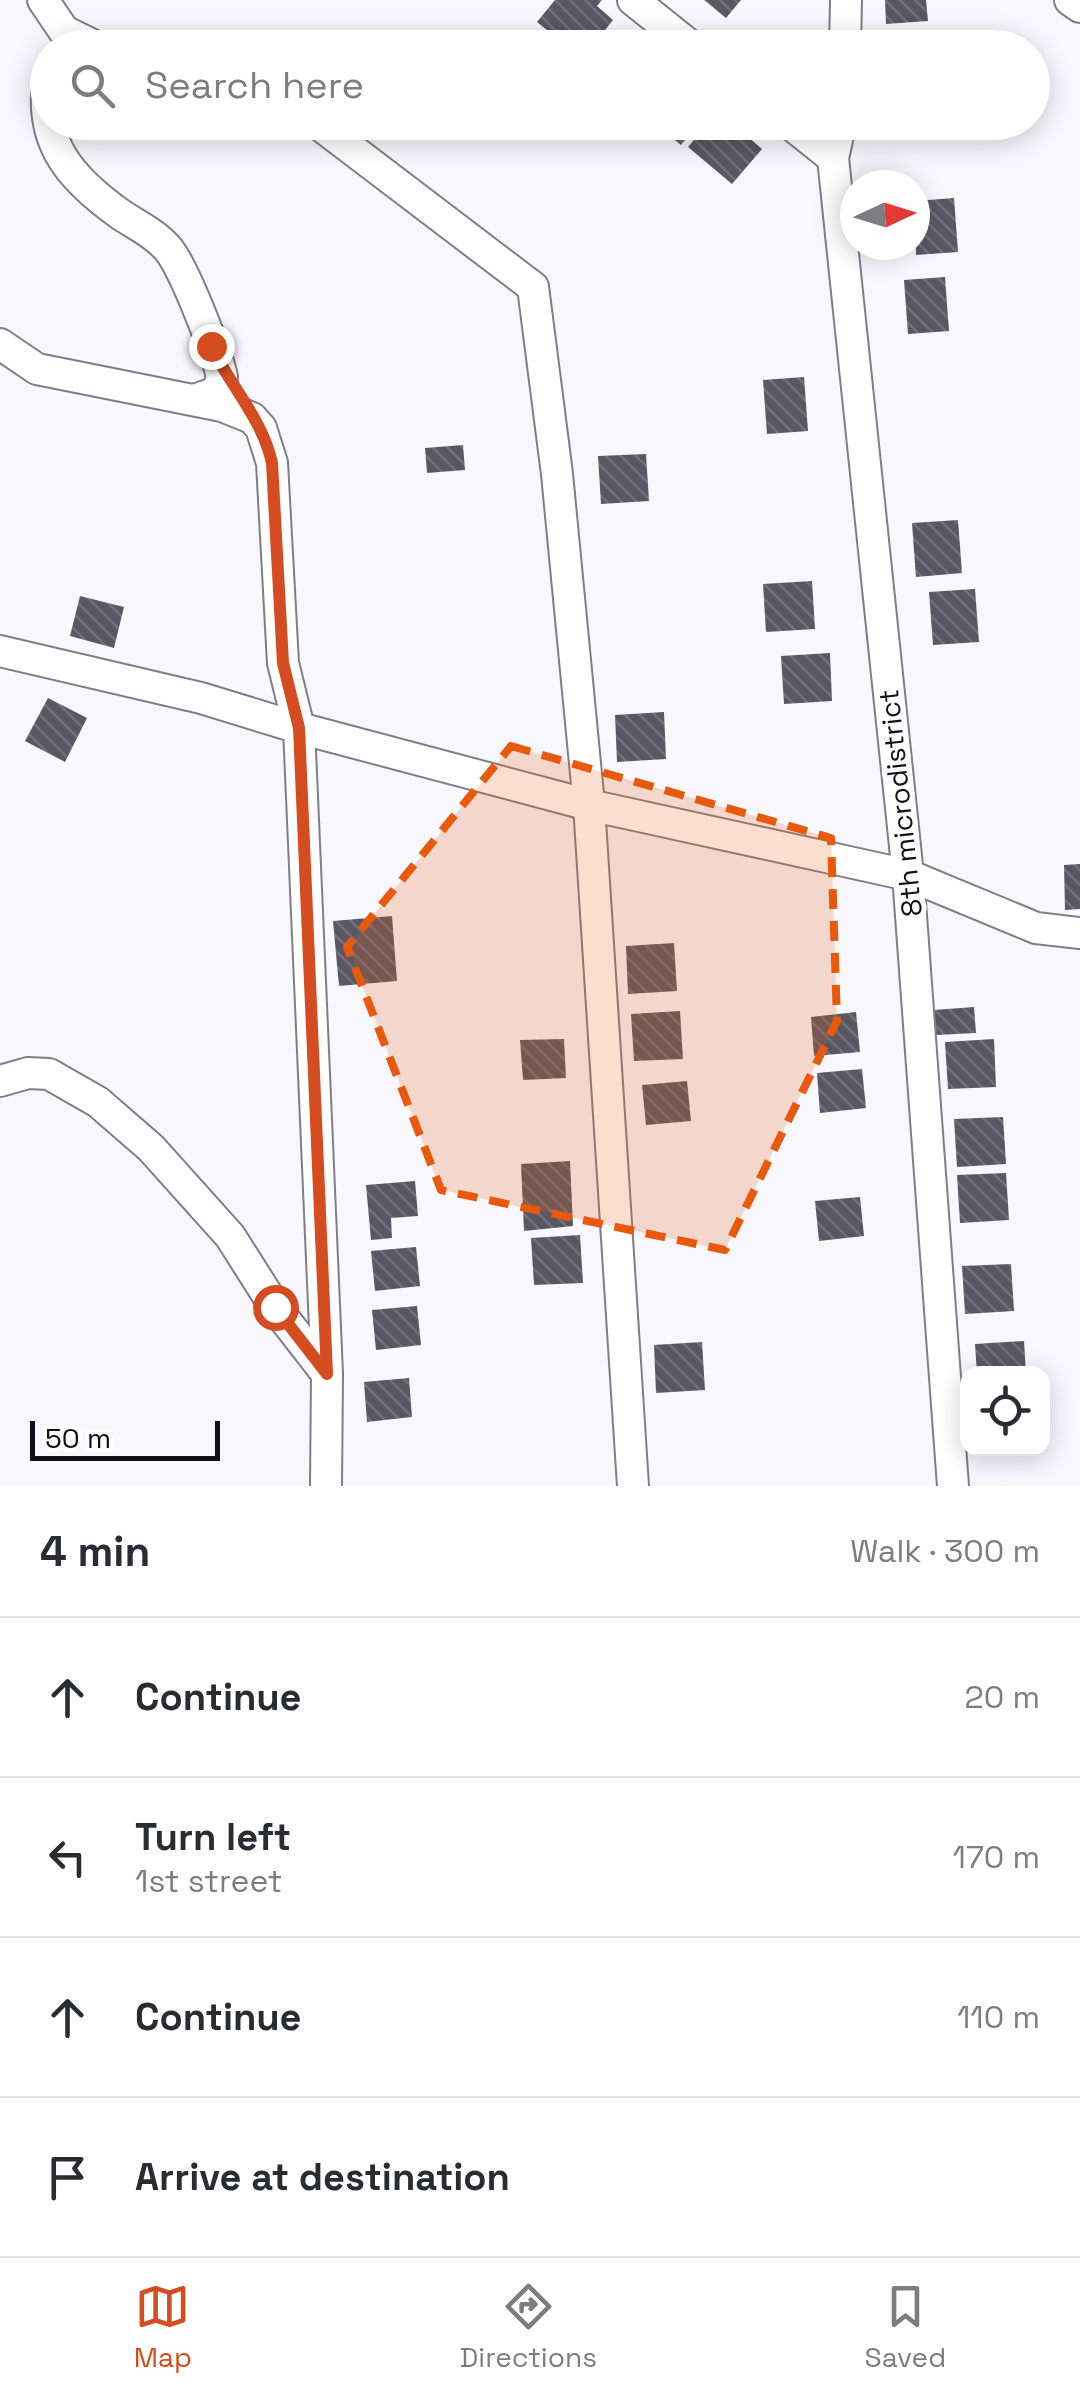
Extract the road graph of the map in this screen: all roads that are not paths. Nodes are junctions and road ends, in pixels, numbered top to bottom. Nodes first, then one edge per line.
1 (43, 0) edge
2 (633, 0) edge
3 (846, 0) edge
4 (1070, 0) edge
5 (1080, 7) edge
6 (46, 30) edge
7 (63, 30) edge
8 (670, 30) edge
9 (846, 30) edge
10 (51, 140) edge
11 (340, 140) edge
12 (810, 140) edge
13 (837, 140) edge
14 (833, 158) junction
15 (0, 344) edge
16 (219, 361) junction
17 (194, 400) junction
18 (252, 418) junction
19 (0, 651) edge
20 (299, 728) junction
21 (589, 806) junction
22 (908, 874) junction
23 (1080, 933) edge
24 (0, 1080) edge
25 (327, 1374) junction
26 (326, 1486) edge
27 (632, 1486) edge
28 (953, 1486) edge

1 - 6 street
1 - 7 street
2 - 8 street
3 - 9 street
4 - 5 street
10 - 16 street
11 - 21 street
12 - 14 street
13 - 14 street, 8th microdistrict
14 - 22 street, 8th microdistrict
15 - 17 street
16 - 17 street
16 - 18 street
17 - 18 street
18 - 20 street
19 - 20 street
20 - 21 street
20 - 25 street
21 - 22 street
21 - 27 street
22 - 23 street
22 - 28 street, 8th microdistrict
24 - 25 street
25 - 26 street

